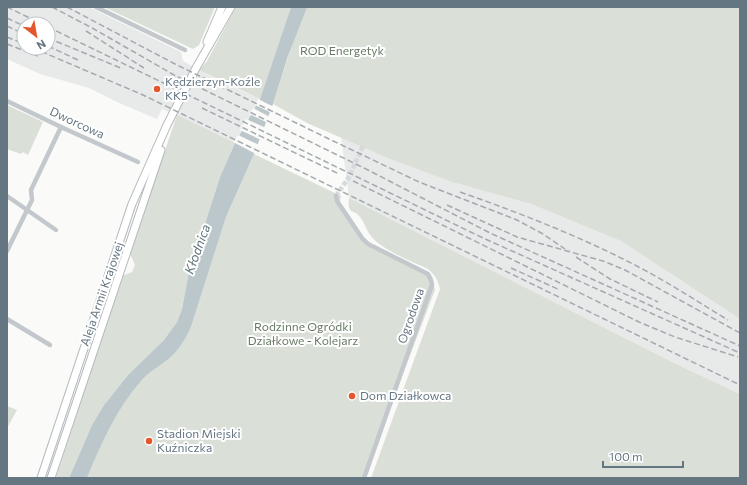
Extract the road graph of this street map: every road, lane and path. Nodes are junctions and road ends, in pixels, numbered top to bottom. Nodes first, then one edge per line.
1 (96, 7) edge
2 (222, 7) edge
3 (231, 7) edge
4 (185, 50) dead end
5 (196, 68) junction
6 (7, 101) edge
7 (173, 113) junction
8 (61, 127) junction
9 (138, 162) dead end
10 (7, 196) edge
11 (337, 198) dead end
12 (28, 211) junction
13 (56, 230) dead end
14 (7, 251) edge
15 (7, 319) edge
16 (50, 346) dead end
17 (41, 478) edge
18 (51, 478) edge
19 (364, 478) edge

1 - 4 street
2 - 5 main road, Aleja Armii Krajowej
3 - 5 main road, Aleja Armii Krajowej
5 - 7 main road, Aleja Armii Krajowej
6 - 8 street, Dworcowa
7 - 17 main road, Aleja Armii Krajowej
7 - 18 main road, Aleja Armii Krajowej
8 - 9 street, Dworcowa
8 - 12 street
10 - 12 street
11 - 19 street, Ogrodowa
12 - 13 street
12 - 14 street
15 - 16 street

